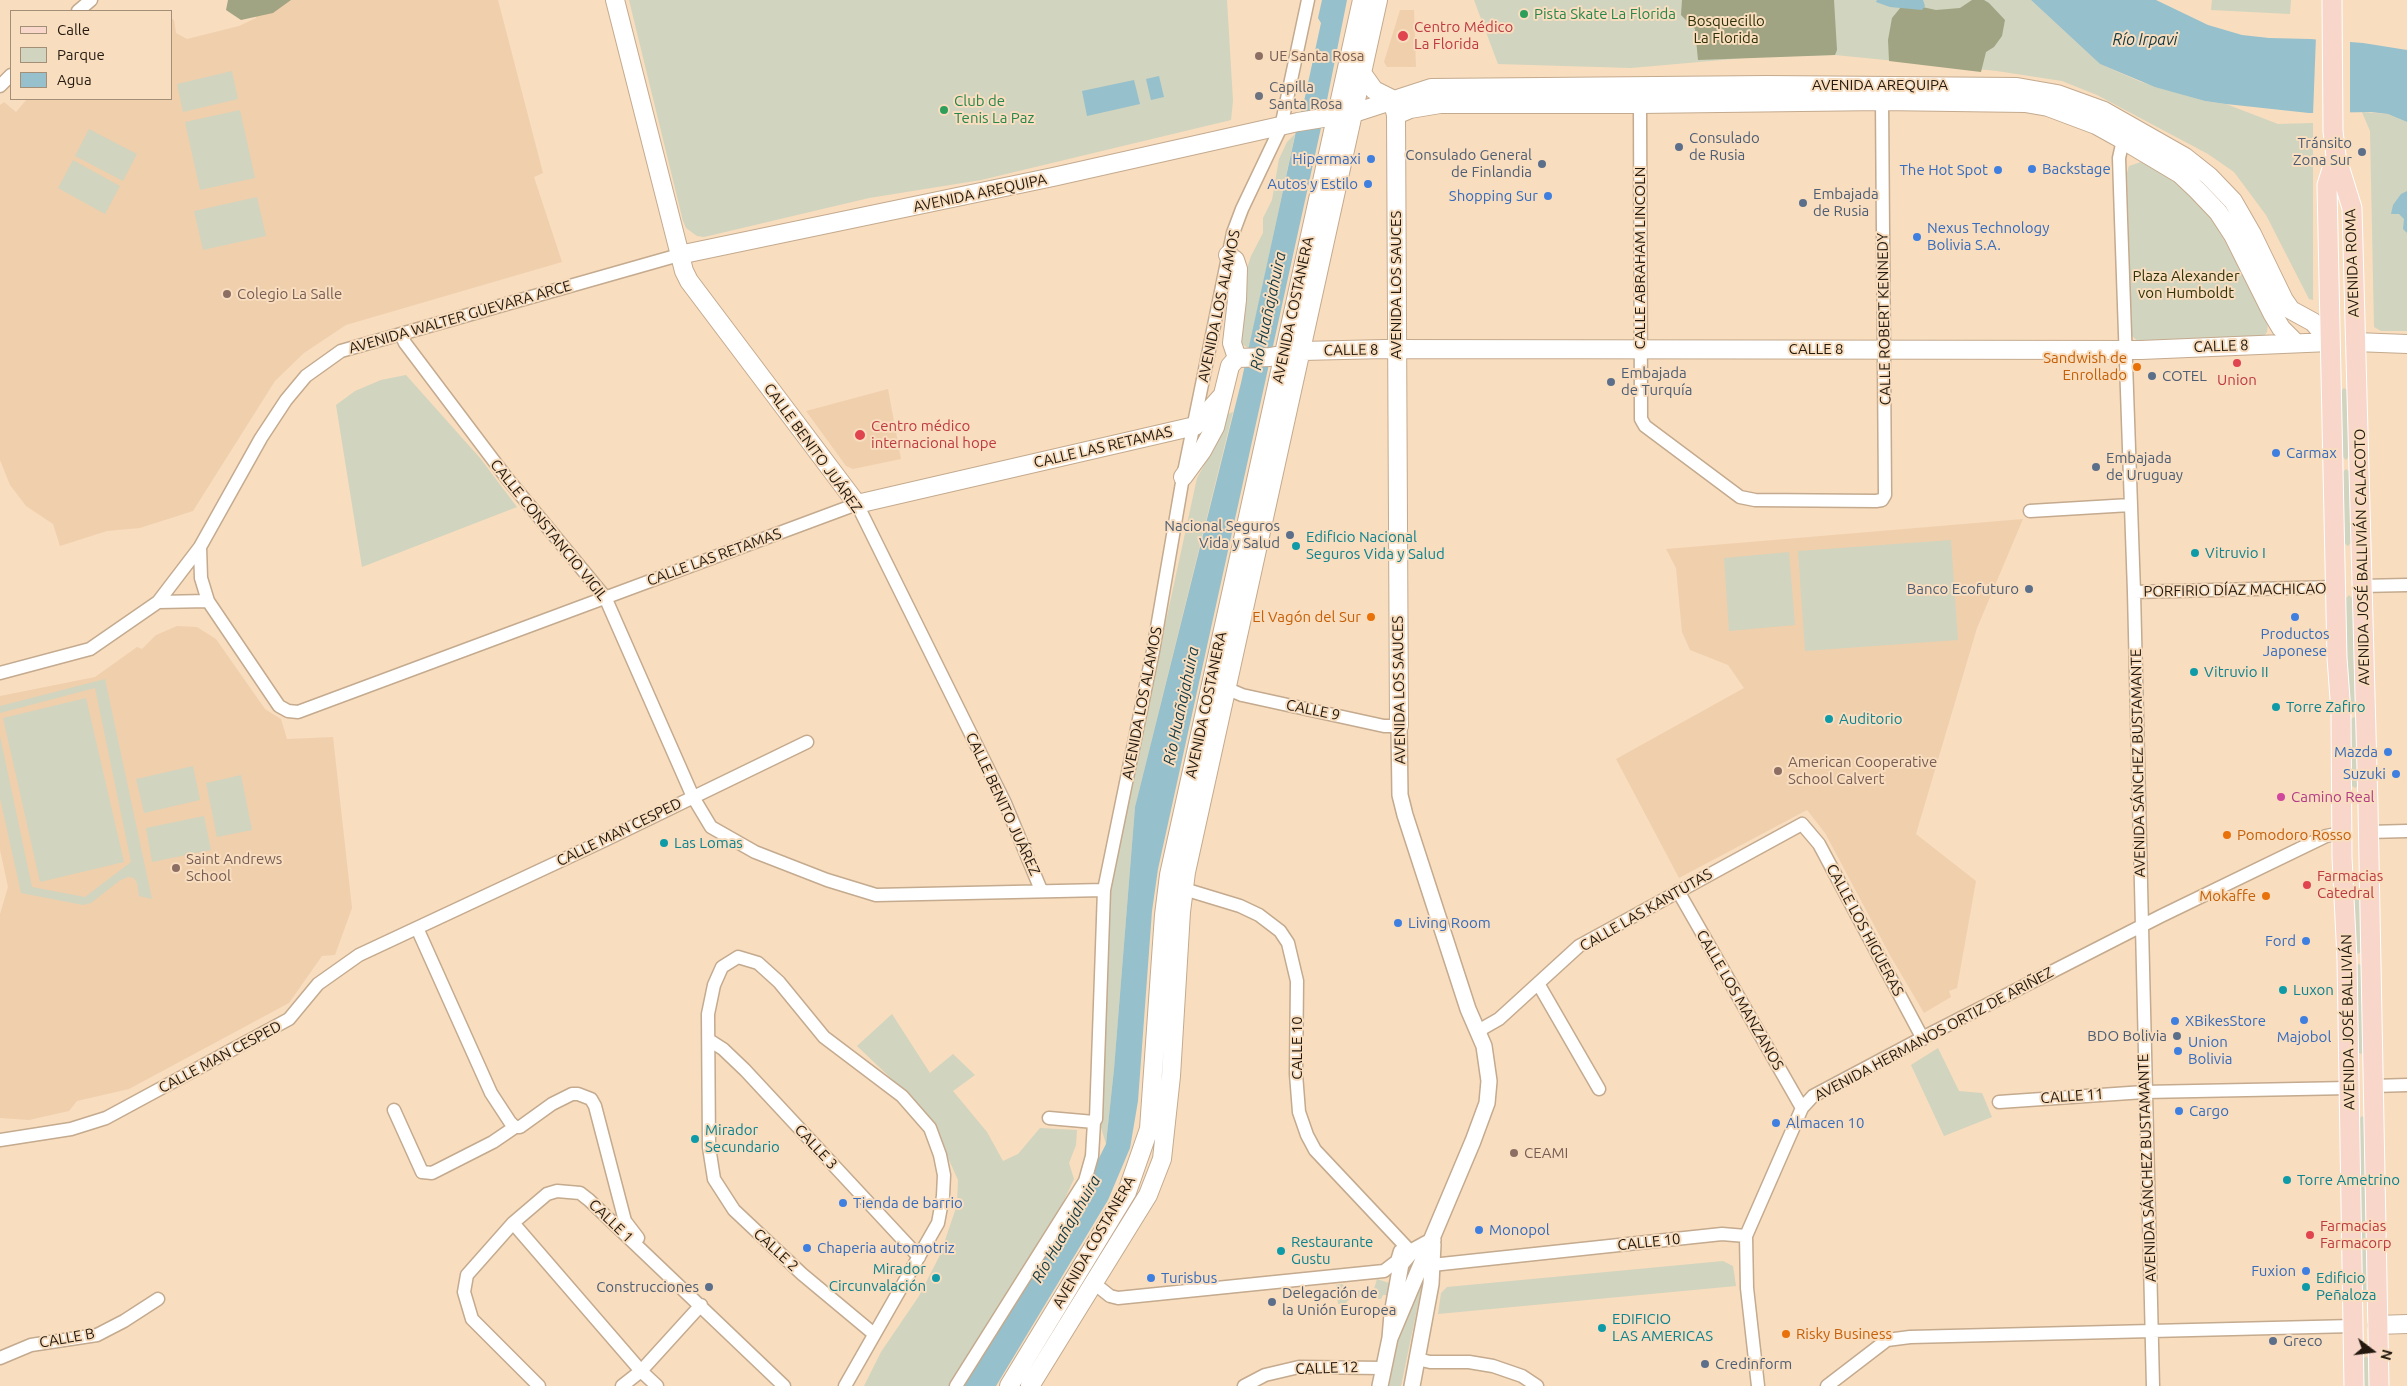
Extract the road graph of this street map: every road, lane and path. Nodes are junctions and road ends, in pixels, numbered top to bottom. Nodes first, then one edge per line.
1 (91, 0) edge
2 (615, 0) edge
3 (1308, 0) edge
4 (1362, 0) edge
5 (1378, 0) edge
6 (2333, 2) edge
7 (79, 10) edge
8 (1362, 73) junction
9 (10, 75) edge
10 (0, 86) edge
11 (1639, 86) junction
12 (1882, 93) junction
13 (1640, 104) junction
14 (1394, 107) junction
15 (1338, 115) junction
16 (1290, 124) junction
17 (2127, 133) junction
18 (2336, 156) junction
19 (679, 255) junction
20 (1228, 255) junction
21 (401, 334) junction
22 (2330, 342) junction
23 (2356, 342) junction
24 (2296, 343) junction
25 (2407, 344) edge
26 (1396, 349) junction
27 (1885, 349) junction
28 (2124, 349) junction
29 (1641, 350) junction
30 (1302, 351) junction
31 (1276, 356) junction
32 (1242, 358) junction
33 (1222, 396) junction
34 (1194, 426) junction
35 (1183, 477) junction
36 (1876, 501) joint
37 (857, 504) junction
38 (2130, 505) junction
39 (2030, 511) dead end
40 (200, 547) junction
41 (2407, 585) edge
42 (2362, 586) junction
43 (2336, 587) junction
44 (2134, 592) junction
45 (605, 597) junction
46 (208, 601) junction
47 (158, 602) junction
48 (2337, 658) joint
49 (0, 673) edge
50 (1228, 689) junction
51 (1399, 726) junction
52 (807, 742) dead end
53 (693, 797) junction
54 (1802, 824) joint
55 (2407, 831) edge
56 (2368, 832) junction
57 (2342, 833) junction
58 (1184, 889) junction
59 (1041, 890) junction
60 (1104, 890) junction
61 (1678, 891) junction
62 (417, 928) junction
63 (2141, 928) junction
64 (1539, 985) junction
65 (1478, 1030) junction
66 (1923, 1038) junction
67 (710, 1040) junction
68 (2407, 1085) edge
69 (2374, 1086) junction
70 (2349, 1088) junction
71 (1599, 1089) dead end
72 (2144, 1092) junction
73 (1999, 1102) dead end
74 (1802, 1108) junction
75 (394, 1110) dead end
76 (1049, 1118) dead end
77 (1094, 1122) junction
78 (515, 1127) junction
79 (1149, 1129) junction
80 (0, 1140) edge
81 (513, 1223) junction
82 (1746, 1236) junction
83 (1398, 1238) junction
84 (1433, 1240) junction
85 (919, 1257) junction
86 (649, 1258) junction
87 (1421, 1262) junction
88 (1384, 1271) junction
89 (1397, 1282) junction
90 (1095, 1284) junction
91 (158, 1300) dead end
92 (701, 1304) junction
93 (2407, 1324) edge
94 (2378, 1325) junction
95 (2353, 1326) junction
96 (2152, 1331) junction
97 (874, 1334) junction
98 (1390, 1338) junction
99 (0, 1358) edge
100 (1417, 1359) junction
101 (1383, 1368) junction
102 (641, 1371) junction
103 (539, 1386) edge
104 (622, 1386) edge
105 (657, 1386) edge
106 (784, 1386) edge
107 (845, 1386) edge
108 (956, 1386) edge
109 (1009, 1386) edge
110 (1030, 1386) edge
111 (1244, 1386) edge
112 (1380, 1386) edge
113 (1412, 1386) edge
114 (1537, 1386) edge
115 (1758, 1386) edge
116 (1827, 1386) edge
117 (2153, 1386) edge
118 (2354, 1386) edge
119 (2379, 1386) edge

1 - 7 street
2 - 19 main road, CALLE BENITO JUÁREZ
3 - 16 street, AVENIDA LOS ALAMOS
4 - 15 main road, AVENIDA COSTANERA
5 - 8 main road, AVENIDA COSTANERA
6 - 18 main road, AVENIDA ROMA
8 - 14 main road
8 - 15 main road, AVENIDA COSTANERA
9 - 10 street
11 - 12 main road, AVENIDA AREQUIPA
11 - 13 main road
11 - 14 main road, AVENIDA AREQUIPA
12 - 13 main road, AVENIDA AREQUIPA
12 - 17 main road, AVENIDA AREQUIPA
12 - 27 street, CALLE ROBERT KENNEDY
13 - 14 main road, AVENIDA AREQUIPA
13 - 29 street, CALLE ABRAHAM LINCOLN
14 - 15 main road, AVENIDA AREQUIPA
14 - 26 main road, AVENIDA LOS SAUCES
15 - 16 main road, AVENIDA AREQUIPA
15 - 30 main road, AVENIDA COSTANERA
15 - 31 main road, AVENIDA COSTANERA
16 - 19 main road, AVENIDA AREQUIPA
16 - 20 street, AVENIDA LOS ALAMOS
17 - 22 main road, AVENIDA AREQUIPA
17 - 24 main road, AVENIDA AREQUIPA
17 - 28 street, AVENIDA SÁNCHEZ BUSTAMANTE
18 - 22 main road, AVENIDA ROMA
18 - 23 main road, AVENIDA ROMA
19 - 21 street, AVENIDA WALTER GUEVARA ARCE
19 - 37 main road, CALLE BENITO JUÁREZ
20 - 32 main road
20 - 34 street, AVENIDA LOS ALAMOS
21 - 40 street, AVENIDA WALTER GUEVARA ARCE
21 - 45 street, CALLE CONSTANCIO VIGIL
22 - 23 main road
22 - 24 main road, CALLE 8
22 - 43 main road, AVENIDA JOSÉ BALLIVIÁN CALACOTO
23 - 25 main road
23 - 42 main road, AVENIDA JOSÉ BALLIVIÁN CALACOTO
24 - 28 main road, CALLE 8
26 - 29 main road, CALLE 8
26 - 30 main road, CALLE 8
26 - 51 main road, AVENIDA LOS SAUCES
27 - 28 main road, CALLE 8
27 - 29 main road, CALLE 8
27 - 36 street, CALLE ROBERT KENNEDY
28 - 38 street, AVENIDA SÁNCHEZ BUSTAMANTE
29 - 36 street, CALLE ABRAHAM LINCOLN
30 - 31 main road, CALLE 8
30 - 50 main road, AVENIDA COSTANERA
31 - 32 main road, CALLE 8
31 - 79 main road, AVENIDA COSTANERA
32 - 33 main road
33 - 34 main road
33 - 35 main road
34 - 35 street, AVENIDA LOS ALAMOS
34 - 37 main road, CALLE LAS RETAMAS
35 - 60 street, AVENIDA LOS ALAMOS
37 - 45 street, CALLE LAS RETAMAS
37 - 59 street, CALLE BENITO JUÁREZ
38 - 39 street
38 - 44 street, AVENIDA SÁNCHEZ BUSTAMANTE
40 - 46 street, CALLE LAS RETAMAS
40 - 47 street, AVENIDA WALTER GUEVARA ARCE
41 - 42 street
42 - 43 main road
42 - 56 main road, AVENIDA JOSÉ BALLIVIÁN CALACOTO
43 - 44 street, PORFIRIO DÍAZ MACHICAO
43 - 48 main road, AVENIDA JOSÉ BALLIVIÁN CALACOTO
44 - 63 street, AVENIDA SÁNCHEZ BUSTAMANTE
45 - 46 street, CALLE LAS RETAMAS
45 - 53 street, CALLE CONSTANCIO VIGIL
46 - 47 street
47 - 49 street, AVENIDA WALTER GUEVARA ARCE
48 - 57 main road, AVENIDA JOSÉ BALLIVIÁN
50 - 51 street, CALLE 9
50 - 58 main road, AVENIDA COSTANERA
51 - 65 street, AVENIDA LOS SAUCES
52 - 53 street
53 - 59 street, CALLE MAN CESPED
53 - 62 street, CALLE MAN CESPED
54 - 61 street, CALLE LAS KANTUTAS
54 - 66 street, CALLE LOS HIGUERAS
55 - 56 street
56 - 57 main road
56 - 69 main road, AVENIDA JOSÉ BALLIVIÁN
57 - 63 street, AVENIDA HERMANOS ORTIZ DE ARIÑEZ
57 - 70 main road, AVENIDA JOSÉ BALLIVIÁN
58 - 83 street, CALLE 10
58 - 90 main road, AVENIDA COSTANERA
59 - 60 street, CALLE MAN CESPED
60 - 77 street, AVENIDA LOS ALAMOS
61 - 64 street, CALLE LAS KANTUTAS
61 - 74 street, CALLE LOS MANZANOS
62 - 78 street
62 - 80 street, CALLE MAN CESPED
63 - 66 street, AVENIDA HERMANOS ORTIZ DE ARIÑEZ
63 - 72 street, AVENIDA SÁNCHEZ BUSTAMANTE
64 - 65 street, CALLE LAS KANTUTAS
64 - 71 street
65 - 84 street, AVENIDA LOS SAUCES
66 - 74 street, AVENIDA HERMANOS ORTIZ DE ARIÑEZ
67 - 85 street, CALLE 3
67 - 85 street, CALLE 2
67 - 97 street, CALLE 2
68 - 69 street
69 - 94 main road, AVENIDA JOSÉ BALLIVIÁN
70 - 72 street, CALLE 11
70 - 95 main road, AVENIDA JOSÉ BALLIVIÁN
72 - 73 street, CALLE 11
72 - 96 street, AVENIDA SÁNCHEZ BUSTAMANTE
74 - 82 street, AVENIDA HERMANOS ORTIZ DE ARIÑEZ
75 - 78 street
76 - 77 street
77 - 108 street, AVENIDA LOS ALAMOS
78 - 86 street
79 - 90 main road
79 - 109 main road, AVENIDA COSTANERA
81 - 86 street, CALLE 1
81 - 102 street
81 - 103 street, CALLE 1
82 - 87 street, CALLE 10
82 - 115 street
83 - 87 street, CALLE 10
83 - 88 street
84 - 87 street
84 - 87 street, AVENIDA LOS SAUCES
85 - 97 street, CALLE 2
86 - 92 street, CALLE 1
87 - 89 street
87 - 98 street
87 - 100 street
88 - 89 street
88 - 90 street
89 - 98 street
90 - 110 main road, AVENIDA COSTANERA
91 - 99 street, CALLE B
92 - 102 street
92 - 106 street, CALLE 1
93 - 94 main road
94 - 95 main road
94 - 119 main road, AVENIDA JOSÉ BALLIVIÁN
95 - 96 street
95 - 118 main road, AVENIDA JOSÉ BALLIVIÁN
96 - 116 street
96 - 117 street, AVENIDA SÁNCHEZ BUSTAMANTE
97 - 107 street, CALLE 2
98 - 101 street
100 - 113 street
100 - 114 street
101 - 111 street, CALLE 12
101 - 112 street
102 - 104 street
102 - 105 street

